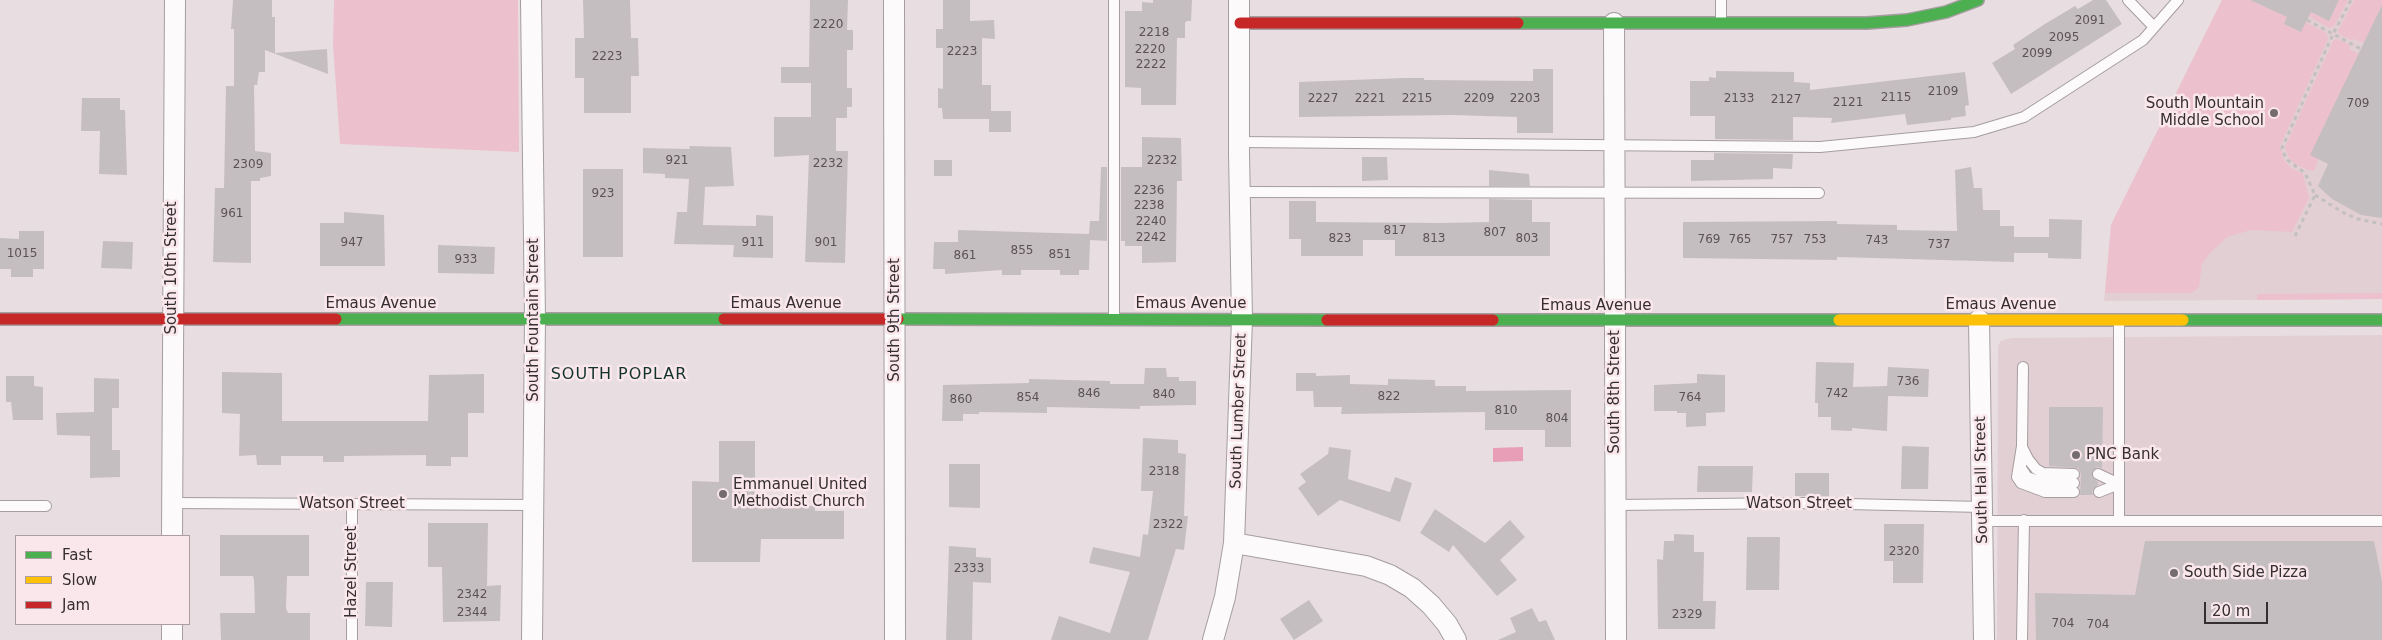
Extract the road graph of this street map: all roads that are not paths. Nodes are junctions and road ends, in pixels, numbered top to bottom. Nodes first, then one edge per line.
1 (175, 0) edge
2 (531, 0) edge
3 (894, 0) edge
4 (1114, 0) edge
5 (1239, 0) edge
6 (1721, 0) edge
7 (1978, 0) edge
8 (2128, 0) edge
9 (2178, 0) edge
10 (1240, 23) junction
11 (1614, 23) junction
12 (1722, 23) junction
13 (2154, 27) junction
14 (1239, 142) junction
15 (1615, 145) junction
16 (1240, 192) junction
17 (1615, 193) junction
18 (1819, 194) dead end
19 (0, 319) edge
20 (172, 319) junction
21 (535, 319) junction
22 (895, 319) junction
23 (1242, 319) junction
24 (1114, 320) junction
25 (1615, 320) junction
26 (1979, 320) junction
27 (2119, 320) junction
28 (2382, 320) edge
29 (2023, 367) dead end
30 (2022, 446) junction
31 (2119, 484) junction
32 (172, 503) junction
33 (352, 504) junction
34 (532, 505) junction
35 (1616, 505) junction
36 (0, 506) edge
37 (46, 506) dead end
38 (1982, 514) junction
39 (2024, 520) junction
40 (2382, 520) edge
41 (2119, 521) junction
42 (172, 535) edge
43 (1234, 543) junction
44 (172, 625) edge
45 (172, 640) edge
46 (352, 640) edge
47 (532, 640) edge
48 (895, 640) edge
49 (1213, 640) edge
50 (1456, 640) edge
51 (1616, 640) edge
52 (1984, 640) edge
53 (2022, 640) edge

1 - 20 street, South 10th Street
2 - 21 street, South Fountain Street
3 - 22 street, South 9th Street
4 - 24 lane
5 - 10 street, South Lumber Street
6 - 12 lane
7 - 12 main road
8 - 13 lane
9 - 13 lane
10 - 11 main road
10 - 14 street, South Lumber Street
11 - 12 main road
11 - 15 street, South 8th Street
13 - 15 lane
14 - 15 lane
14 - 16 street, South Lumber Street
15 - 17 street, South 8th Street
16 - 17 lane
16 - 23 street, South Lumber Street
17 - 18 lane
17 - 25 street, South 8th Street
19 - 20 main road, Emaus Avenue
20 - 21 main road, Emaus Avenue
20 - 32 street, South 10th Street
21 - 22 main road, Emaus Avenue
21 - 34 street, South Fountain Street
22 - 24 main road, Emaus Avenue
22 - 48 street, South 9th Street
23 - 24 main road, Emaus Avenue
23 - 25 main road, Emaus Avenue
23 - 43 street, South Lumber Street
25 - 26 main road, Emaus Avenue
25 - 35 street, South 8th Street
26 - 27 main road, Emaus Avenue
26 - 38 street, South Hall Street
27 - 28 main road, Emaus Avenue
27 - 31 lane
29 - 30 lane
30 - 30 lane
31 - 31 lane
31 - 41 lane
32 - 33 lane, Watson Street
32 - 42 street, South 10th Street
33 - 34 lane, Watson Street
33 - 46 lane, Hazel Street
34 - 47 street, South Fountain Street
35 - 38 lane, Watson Street
35 - 51 street, South 8th Street
36 - 37 lane
38 - 39 lane, Watson Street
38 - 52 street, South Hall Street
39 - 41 lane, Watson Street
39 - 53 lane
40 - 41 lane, Watson Street
43 - 49 street, South Lumber Street
43 - 50 street
44 - 45 street

